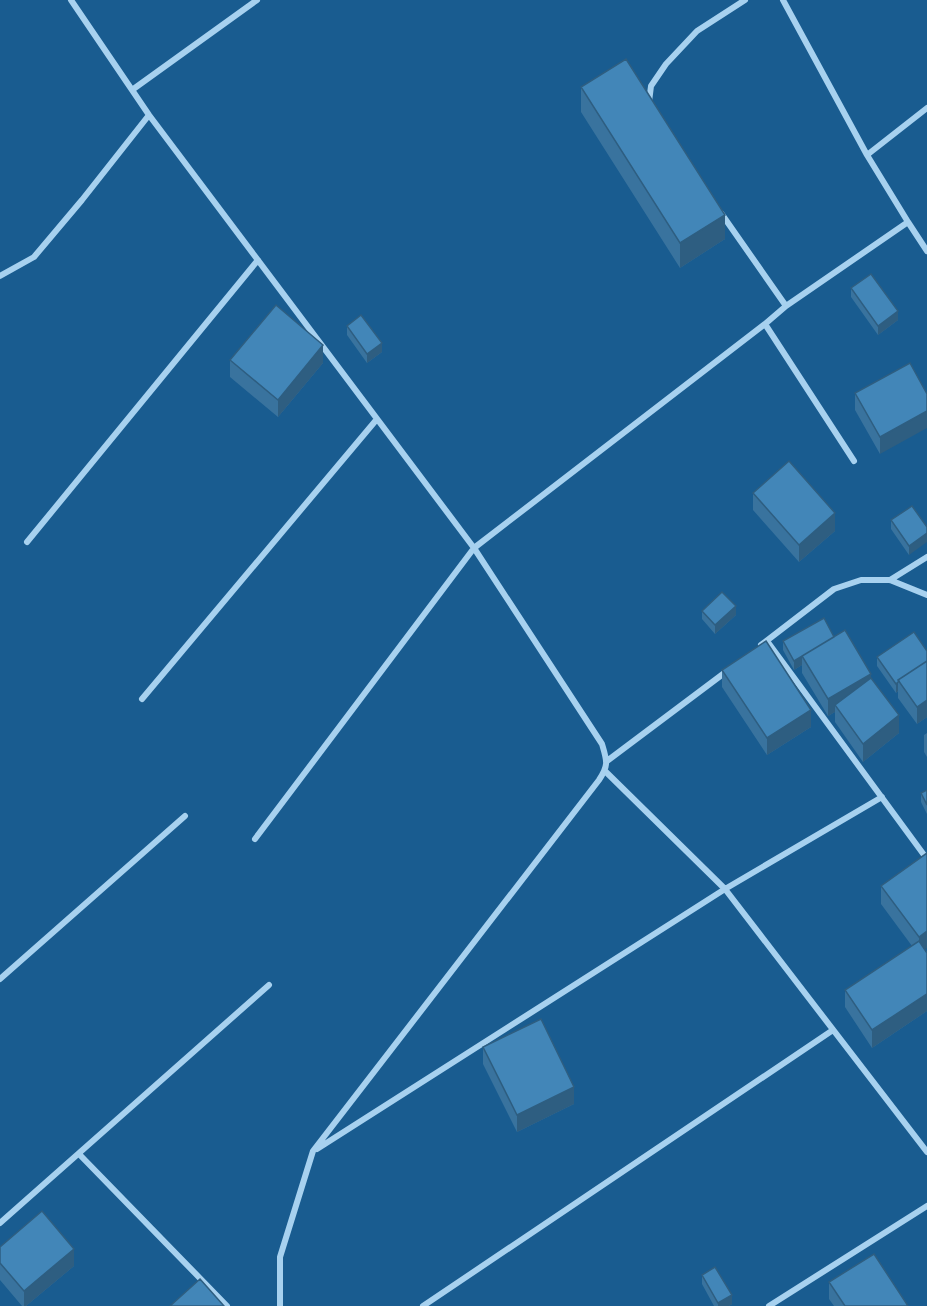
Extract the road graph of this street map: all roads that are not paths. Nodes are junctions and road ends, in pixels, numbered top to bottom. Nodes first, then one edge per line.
1 (71, 0) edge
2 (257, 0) edge
3 (745, 0) edge
4 (783, 0) edge
5 (132, 90) junction
6 (927, 108) edge
7 (651, 113) edge
8 (149, 115) junction
9 (867, 155) junction
10 (717, 207) edge
11 (908, 222) junction
12 (927, 251) edge
13 (258, 260) junction
14 (0, 276) edge
15 (786, 306) junction
16 (765, 324) junction
17 (378, 418) junction
18 (854, 461) dead end
19 (27, 542) dead end
20 (474, 548) junction
21 (927, 557) edge
22 (890, 580) junction
23 (927, 595) edge
24 (767, 640) junction
25 (758, 648) edge
26 (730, 669) edge
27 (142, 699) dead end
28 (608, 761) junction
29 (605, 771) junction
30 (882, 797) junction
31 (185, 816) dead end
32 (255, 838) dead end
33 (927, 859) edge
34 (725, 889) junction
35 (0, 979) edge
36 (269, 985) dead end
37 (833, 1030) junction
38 (313, 1151) junction
39 (927, 1152) edge
40 (79, 1154) junction
41 (927, 1206) edge
42 (0, 1223) edge
43 (227, 1306) edge
44 (280, 1306) edge
45 (423, 1306) edge
46 (769, 1306) edge

1 - 5 street
2 - 5 street
3 - 7 street
4 - 9 street
5 - 8 street
6 - 9 street
8 - 13 street
8 - 14 street
9 - 11 street
10 - 15 street
11 - 12 street
11 - 15 street
13 - 17 street
13 - 19 street
15 - 16 street
16 - 18 street
16 - 20 street
17 - 20 street
17 - 27 street
20 - 28 street
20 - 32 street
21 - 22 street
22 - 23 street
22 - 24 street
24 - 25 street
24 - 30 street
26 - 28 street
28 - 29 street
29 - 34 street
29 - 38 street
30 - 33 street
30 - 34 street
31 - 35 street
34 - 37 street
34 - 38 street
36 - 40 street
37 - 39 street
37 - 45 street
38 - 44 street
40 - 42 street
40 - 43 street
41 - 46 street

